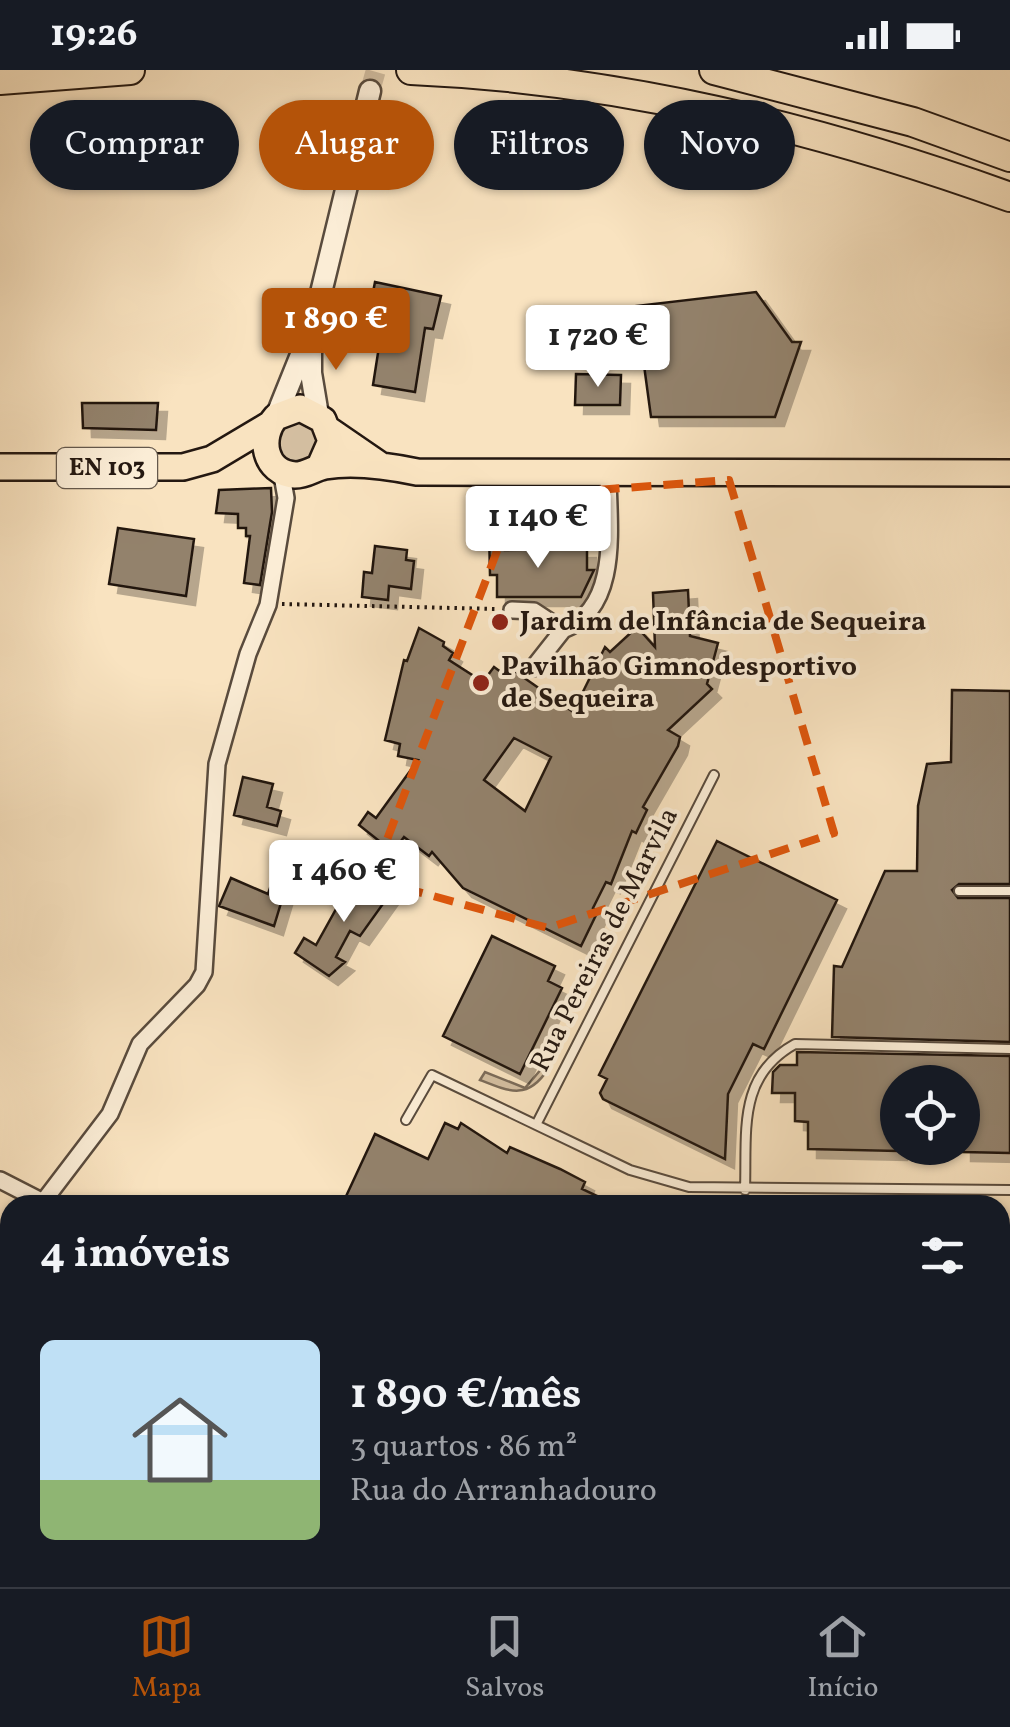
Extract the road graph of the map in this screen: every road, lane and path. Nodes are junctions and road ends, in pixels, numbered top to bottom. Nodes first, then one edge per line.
1 (130, 70) edge
2 (410, 70) edge
3 (714, 70) edge
4 (0, 80) edge
5 (370, 91) tunnel mouth
6 (1010, 157) edge
7 (1010, 197) edge
8 (311, 334) junction
9 (272, 421) junction
10 (324, 423) junction
11 (212, 459) junction
12 (380, 465) junction
13 (0, 467) edge
14 (294, 469) junction
15 (1010, 473) edge
16 (608, 474) junction
17 (268, 606) junction
18 (512, 610) joint
19 (563, 630) junction
20 (533, 668) dead end
21 (714, 775) dead end
22 (959, 891) dead end
23 (1010, 892) edge
24 (1010, 1049) edge
25 (406, 1120) dead end
26 (536, 1125) junction
27 (0, 1180) edge
28 (744, 1190) junction
29 (1010, 1190) edge
30 (28, 1195) edge
31 (51, 1195) edge

1 - 4 highway
2 - 7 highway
3 - 6 highway
5 - 8 street
8 - 9 street
8 - 10 street
9 - 10 main road
9 - 11 main road, EN 103
9 - 14 main road
10 - 12 main road, EN 103
10 - 14 main road
11 - 13 main road, EN 103
11 - 14 main road, EN 103
12 - 14 main road, EN 103
12 - 16 main road, EN 103
14 - 17 street
15 - 16 main road, EN 103
16 - 19 street
17 - 18 path
17 - 31 street
18 - 19 street
19 - 20 street
21 - 26 lane, Rua Pereiras de Marvila
22 - 23 lane
24 - 28 lane
25 - 26 lane
26 - 28 lane
27 - 30 street
28 - 29 lane

